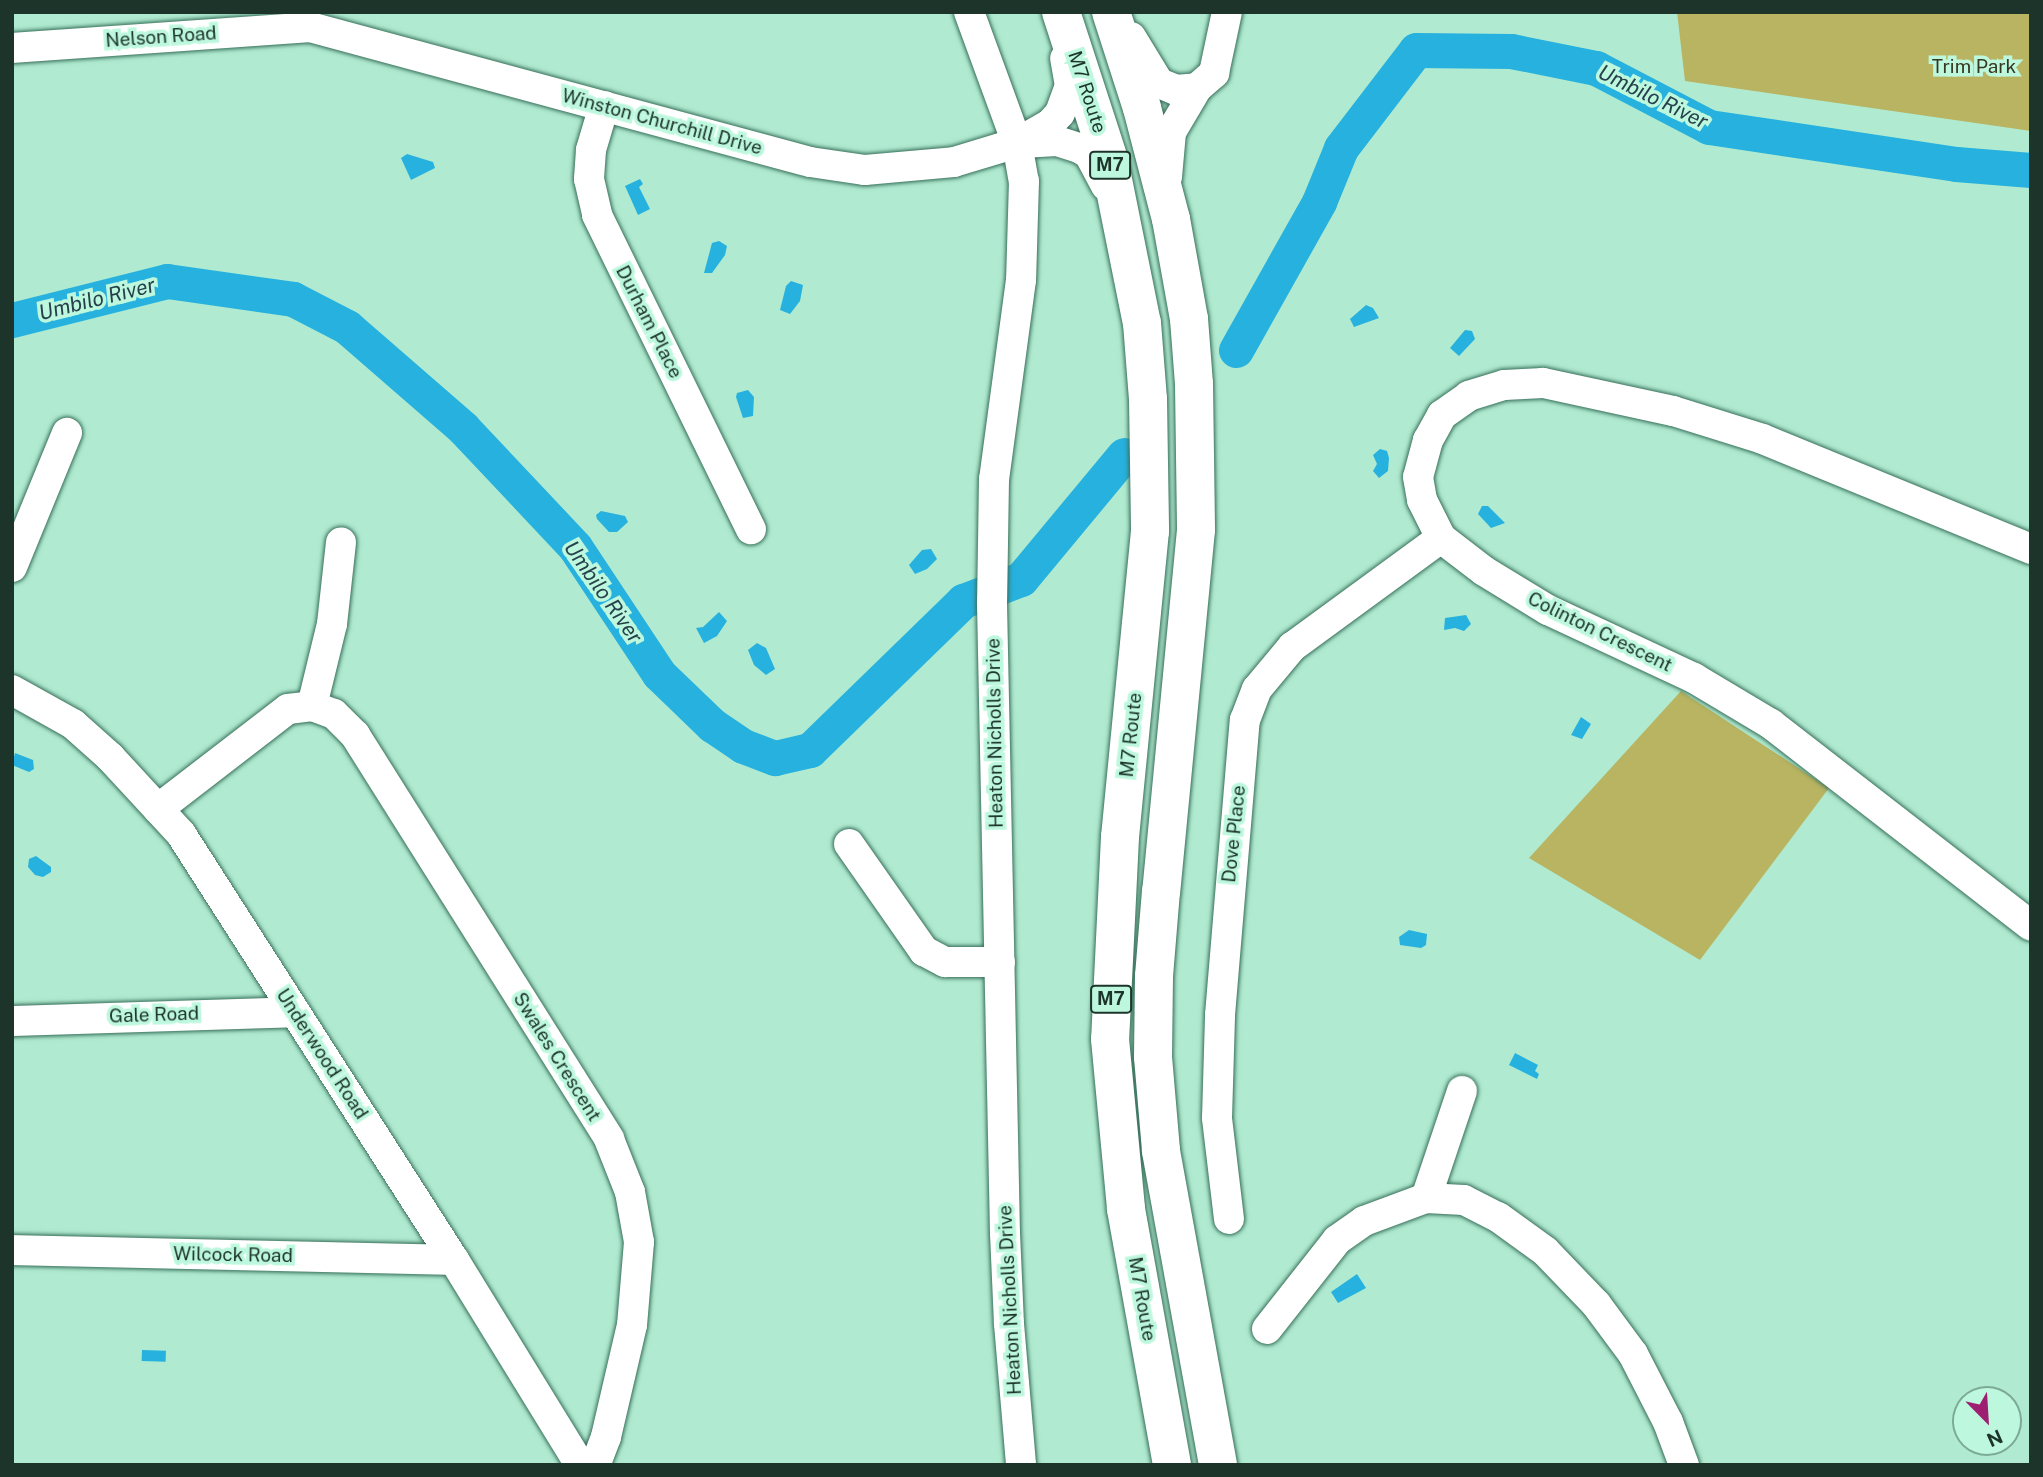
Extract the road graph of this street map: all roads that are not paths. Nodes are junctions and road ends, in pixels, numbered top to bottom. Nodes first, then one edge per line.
1 (969, 12) edge
2 (1060, 12) edge
3 (1111, 12) edge
4 (1117, 12) edge
5 (1227, 12) edge
6 (308, 20) edge
7 (12, 48) edge
8 (1197, 88) junction
9 (604, 106) junction
10 (1017, 143) junction
11 (1166, 197) junction
12 (1120, 212) junction
13 (67, 433) dead end
14 (751, 529) dead end
15 (1441, 538) junction
16 (341, 542) dead end
17 (2031, 549) edge
18 (12, 567) edge
19 (12, 690) edge
20 (312, 706) junction
21 (158, 809) junction
22 (849, 844) dead end
23 (2031, 926) edge
24 (1000, 962) junction
25 (295, 1012) junction
26 (12, 1020) edge
27 (1462, 1091) dead end
28 (1426, 1198) junction
29 (1229, 1219) dead end
30 (12, 1250) edge
31 (454, 1260) junction
32 (1267, 1329) dead end
33 (580, 1465) edge
34 (595, 1465) edge
35 (1021, 1465) edge
36 (1172, 1465) edge
37 (1218, 1465) edge
38 (1684, 1465) edge

1 - 10 street, Heaton Nicholls Drive
2 - 10 street
2 - 12 highway, M7 Route / M7
3 - 11 highway, M7
4 - 8 street
5 - 8 street
6 - 7 street, Nelson Road
6 - 9 street, Winston Churchill Drive
8 - 11 street
9 - 10 street, Winston Churchill Drive
9 - 14 street, Durham Place
10 - 12 street
10 - 24 street, Heaton Nicholls Drive
11 - 37 highway, M7
12 - 36 highway, M7 Route / M7
13 - 18 street
15 - 17 street, Colinton Crescent
15 - 23 street, Colinton Crescent
15 - 29 street, Dove Place
16 - 20 street
19 - 21 street, Underwood Road
20 - 21 street
20 - 34 street, Swales Crescent
21 - 25 street, Underwood Road
22 - 24 street
24 - 35 street, Heaton Nicholls Drive
25 - 26 street, Gale Road
25 - 31 street, Underwood Road
27 - 28 street
28 - 32 street
28 - 38 street
30 - 31 street, Wilcock Road
31 - 33 street, Underwood Road

